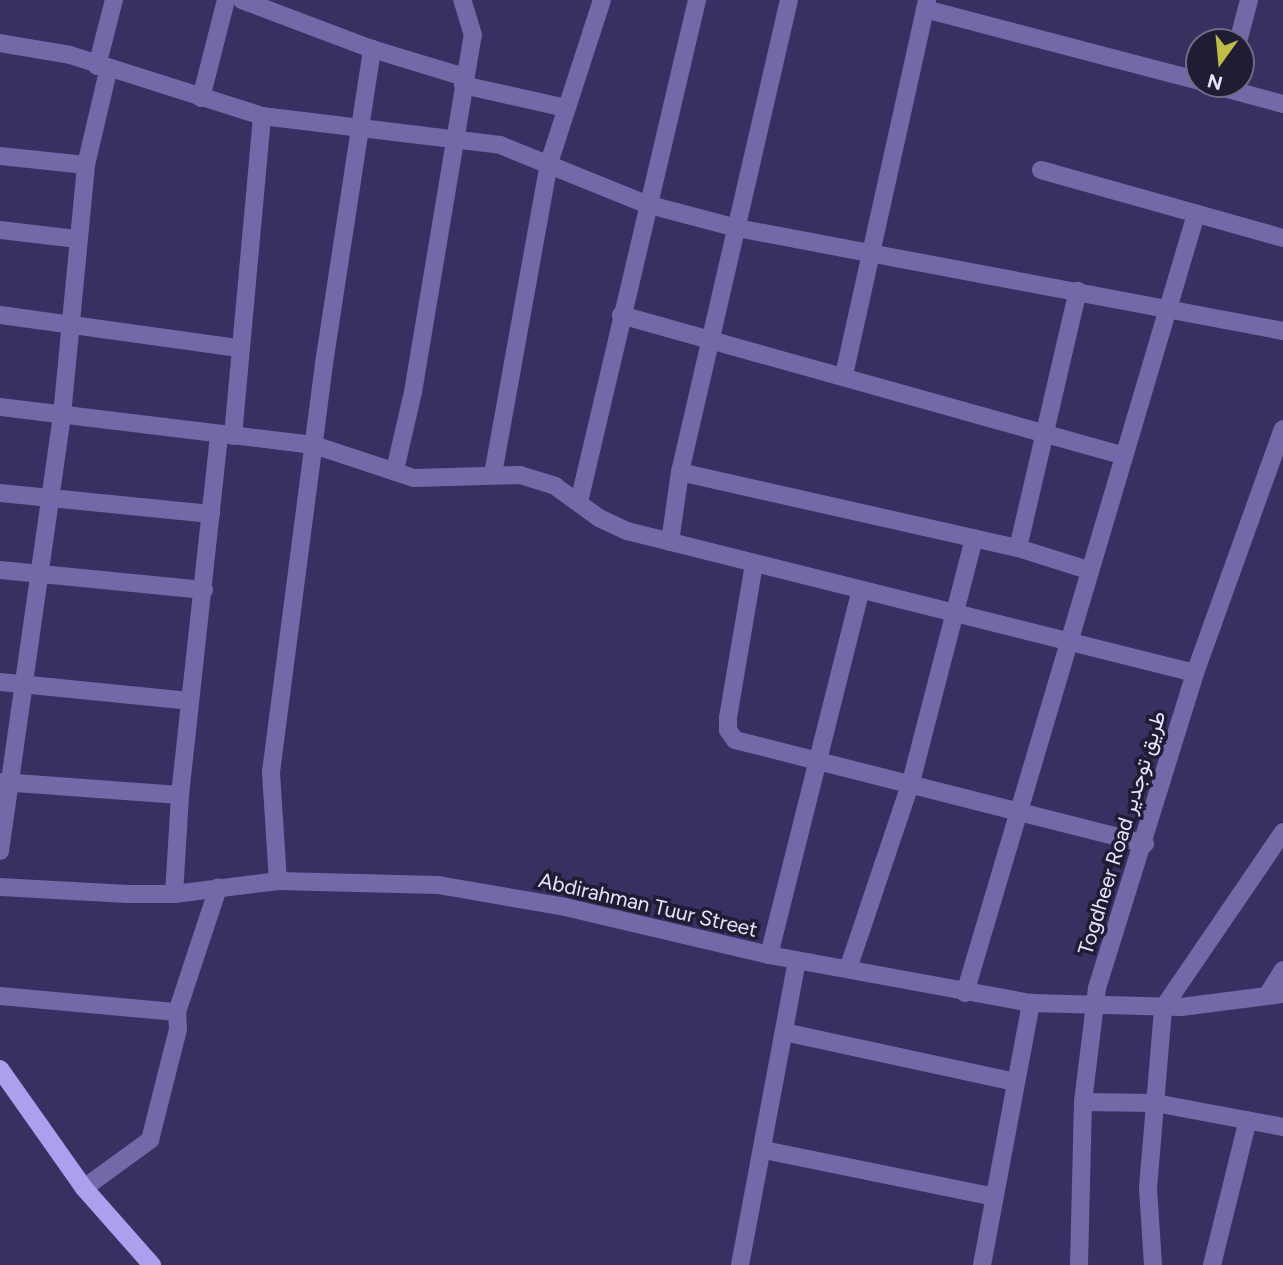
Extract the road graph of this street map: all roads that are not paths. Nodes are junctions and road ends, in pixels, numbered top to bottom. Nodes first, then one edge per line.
1 (114, 0) edge
2 (226, 0) edge
3 (242, 0) edge
4 (463, 0) edge
5 (603, 0) edge
6 (697, 0) edge
7 (789, 0) edge
8 (1249, 0) edge
9 (926, 4) edge
10 (1242, 28) edge
11 (0, 43) edge
12 (372, 49) junction
13 (102, 68) junction
14 (1185, 77) edge
15 (464, 81) junction
16 (1255, 96) edge
17 (201, 98) junction
18 (1283, 104) edge
19 (566, 108) junction
20 (262, 116) junction
21 (358, 130) junction
22 (453, 143) junction
23 (0, 156) edge
24 (549, 163) junction
25 (86, 165) junction
26 (1041, 170) dead end
27 (646, 204) junction
28 (1196, 214) junction
29 (737, 228) junction
30 (0, 230) edge
31 (1283, 238) edge
32 (77, 239) junction
33 (872, 252) junction
34 (1078, 291) junction
35 (1171, 308) junction
36 (0, 315) edge
37 (621, 315) junction
38 (70, 323) junction
39 (1283, 331) edge
40 (710, 340) junction
41 (239, 348) junction
42 (845, 375) junction
43 (0, 407) edge
44 (62, 415) junction
45 (1283, 429) edge
46 (1045, 434) junction
47 (226, 435) junction
48 (314, 445) junction
49 (1121, 455) junction
50 (395, 470) junction
51 (680, 472) junction
52 (493, 474) junction
53 (0, 493) edge
54 (50, 500) junction
55 (579, 502) junction
56 (211, 514) junction
57 (974, 538) junction
58 (670, 542) junction
59 (1018, 548) junction
60 (754, 564) junction
61 (0, 570) edge
62 (1087, 570) junction
63 (41, 575) junction
64 (204, 590) junction
65 (860, 590) junction
66 (955, 613) junction
67 (1068, 643) junction
68 (1195, 673) junction
69 (0, 682) edge
70 (25, 685) junction
71 (189, 701) junction
72 (817, 758) junction
73 (6, 782) edge
74 (911, 782) junction
75 (180, 795) junction
76 (1018, 811) junction
77 (1283, 832) edge
78 (1145, 844) junction
79 (0, 851) edge
80 (278, 881) junction
81 (0, 887) edge
82 (218, 888) junction
83 (174, 894) junction
84 (769, 955) junction
85 (797, 961) junction
86 (848, 969) junction
87 (1283, 970) edge
88 (965, 993) junction
89 (1275, 994) edge
90 (0, 996) edge
91 (1031, 1003) junction
92 (1163, 1007) junction
93 (1094, 1008) junction
94 (177, 1012) junction
95 (784, 1032) junction
96 (0, 1069) edge
97 (1015, 1082) junction
98 (1083, 1102) junction
99 (1155, 1103) junction
100 (1248, 1120) junction
101 (1283, 1127) edge
102 (764, 1150) junction
103 (84, 1188) junction
104 (995, 1197) junction
105 (152, 1265) edge
106 (740, 1265) edge
107 (982, 1265) edge
108 (1079, 1265) edge
109 (1153, 1265) edge
110 (1212, 1265) edge

1 - 13 street
2 - 17 street
3 - 12 street
4 - 15 street
5 - 19 street
6 - 27 street
7 - 29 street
8 - 10 street
9 - 14 street
9 - 33 street
11 - 13 street
12 - 15 street
12 - 21 street
13 - 17 street
13 - 25 street
15 - 19 street
15 - 22 street
16 - 18 street
17 - 20 street
19 - 24 street
20 - 21 street
20 - 41 street
21 - 22 street
21 - 48 street
22 - 24 street
22 - 50 street
23 - 25 street
24 - 27 street
24 - 52 street
25 - 32 street
26 - 28 street
27 - 29 street
27 - 37 street
28 - 31 street
28 - 35 street
29 - 33 street
29 - 40 street
30 - 32 street
32 - 38 street
33 - 34 street
33 - 42 street
34 - 35 street
34 - 46 street
35 - 39 street
35 - 49 street
36 - 38 street
37 - 40 street
37 - 55 street
38 - 41 street
38 - 44 street
40 - 42 street
40 - 51 street
41 - 47 street
42 - 46 street
43 - 44 street
44 - 47 street
44 - 54 street
45 - 68 street, Togdheer Road طريق توجدير
46 - 49 street
46 - 59 street
47 - 48 street
47 - 56 street
48 - 50 street
48 - 80 street
49 - 62 street
50 - 52 street
51 - 57 street
51 - 58 street
52 - 55 street
53 - 54 street
54 - 56 street
54 - 63 street
55 - 58 street
56 - 64 street
57 - 59 street
57 - 66 street
58 - 60 street
59 - 62 street
60 - 65 street
60 - 72 street
61 - 63 street
62 - 67 street
63 - 64 street
63 - 70 street
64 - 71 street
65 - 66 street
65 - 72 street
66 - 67 street
66 - 74 street
67 - 68 street
67 - 76 street
68 - 78 street, Togdheer Road طريق توجدير
69 - 70 street
70 - 71 street
70 - 73 street
71 - 75 street
72 - 74 street
72 - 84 street
73 - 75 street
73 - 79 street
74 - 76 street
74 - 86 street
75 - 83 street
76 - 78 street
76 - 88 street
77 - 92 street
78 - 93 street, Togdheer Road طريق توجدير
80 - 82 street, Abdirahman Tuur Street
80 - 84 street, Abdirahman Tuur Street
81 - 83 street, Abdirahman Tuur Street
82 - 83 street, Abdirahman Tuur Street
82 - 94 street
84 - 85 street, Abdirahman Tuur Street
85 - 86 street, Abdirahman Tuur Street
85 - 95 street
86 - 88 street, Abdirahman Tuur Street
87 - 89 street
88 - 91 street, Abdirahman Tuur Street
89 - 92 street, Abdirahman Tuur Street
90 - 94 street
91 - 93 street, Abdirahman Tuur Street
91 - 97 street
92 - 93 street, Abdirahman Tuur Street
92 - 99 street
93 - 98 street, Togdheer Road طريق توجدير
94 - 103 street
95 - 97 street
95 - 102 street
96 - 103 main road
97 - 104 street
98 - 99 street
98 - 108 street, Togdheer Road طريق توجدير
99 - 100 street
99 - 109 street
100 - 101 street
100 - 110 street
102 - 104 street
102 - 106 street
103 - 105 main road
104 - 107 street

